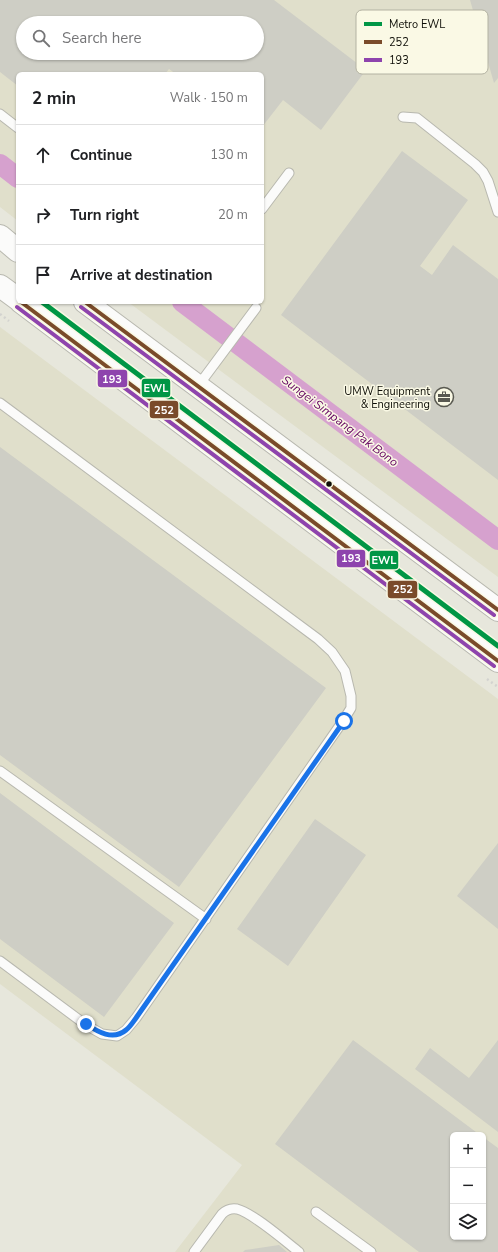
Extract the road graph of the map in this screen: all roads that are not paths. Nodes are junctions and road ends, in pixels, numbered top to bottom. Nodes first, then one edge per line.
1 (0, 114) edge
2 (403, 117) dead end
3 (16, 126) edge
4 (289, 173) dead end
5 (264, 206) edge
6 (498, 212) edge
7 (0, 236) edge
8 (16, 249) edge
9 (0, 286) edge
10 (16, 298) edge
11 (24, 304) edge
12 (88, 304) edge
13 (256, 309) dead end
14 (198, 386) junction
15 (0, 403) edge
16 (498, 610) edge
17 (498, 661) edge
18 (0, 771) edge
19 (206, 918) junction
20 (0, 961) edge
21 (316, 1212) dead end
22 (194, 1252) edge
23 (300, 1252) edge
24 (371, 1252) edge

1 - 3 lane
2 - 6 lane
4 - 5 lane
7 - 8 main road
9 - 10 main road
11 - 17 main road
12 - 14 main road
13 - 14 lane
14 - 16 main road
15 - 19 lane
18 - 19 lane
19 - 20 lane
21 - 24 lane
22 - 23 lane

